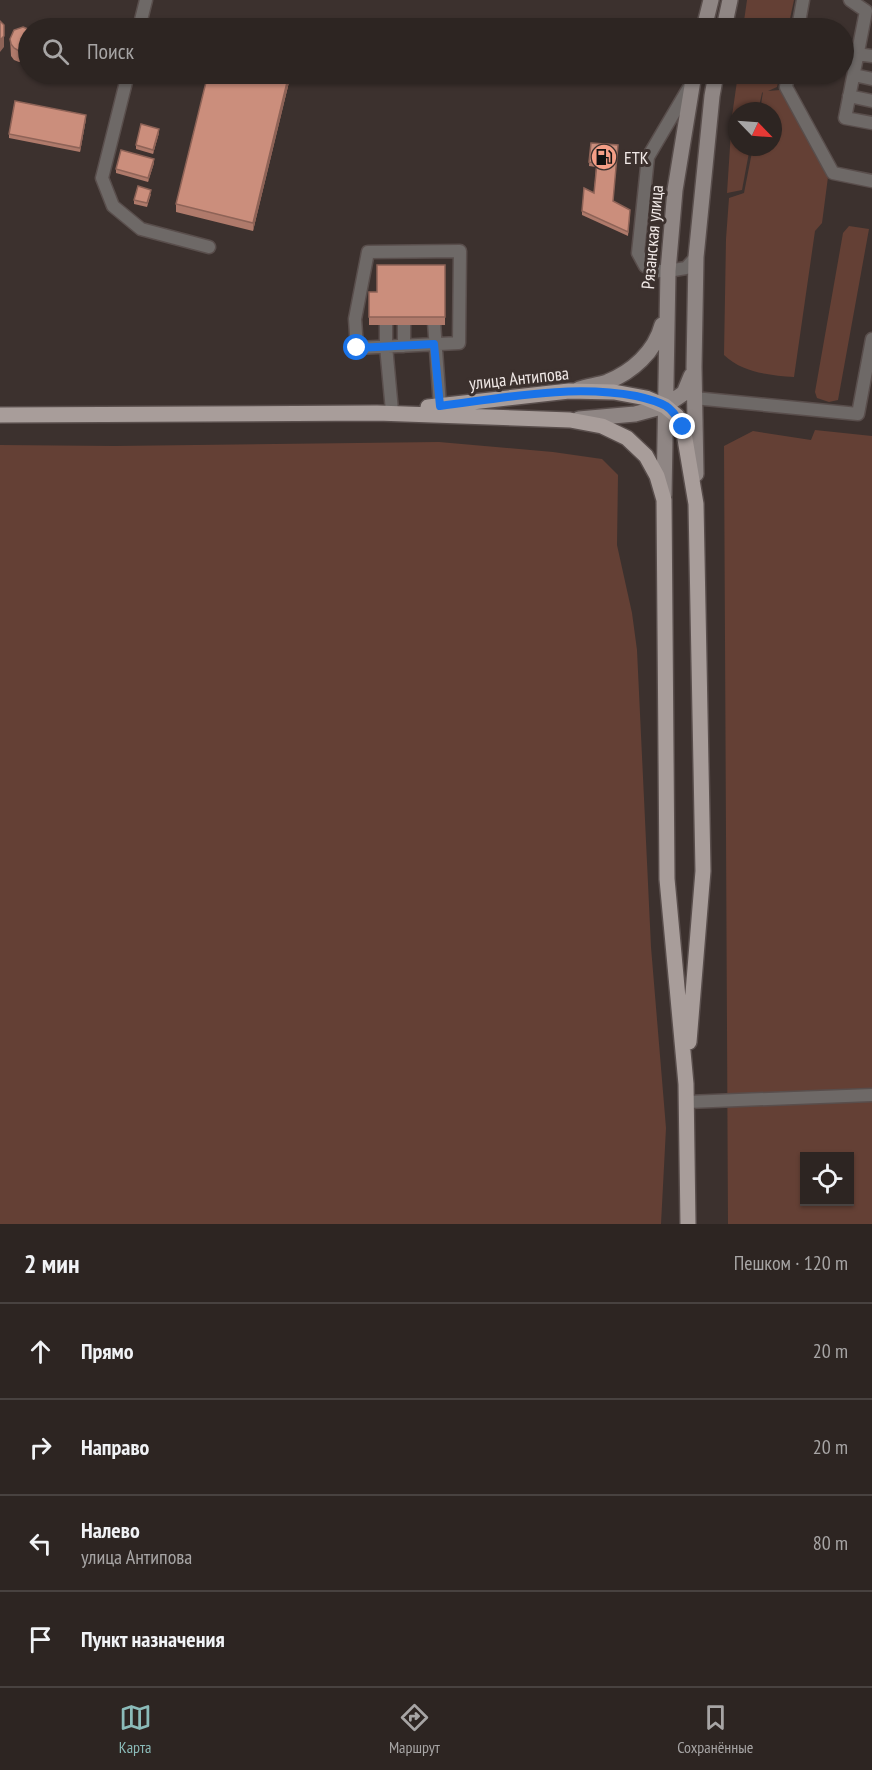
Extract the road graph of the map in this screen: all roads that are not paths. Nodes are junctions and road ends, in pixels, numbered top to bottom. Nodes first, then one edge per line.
1 (146, 0) edge
2 (711, 0) edge
3 (730, 0) edge
4 (803, 0) edge
5 (850, 0) edge
6 (869, 11) edge
7 (142, 18) edge
8 (706, 18) edge
9 (726, 18) edge
10 (800, 18) edge
11 (867, 33) edge
12 (857, 54) junction
13 (872, 56) edge
14 (854, 75) joint
15 (872, 78) edge
16 (126, 84) edge
17 (690, 84) edge
18 (693, 84) edge
19 (714, 84) edge
20 (787, 84) edge
21 (852, 84) edge
22 (849, 96) junction
23 (872, 101) edge
24 (872, 123) edge
25 (872, 181) edge
26 (209, 247) dead end
27 (696, 257) junction
28 (668, 271) junction
29 (433, 296) edge
30 (404, 298) edge
31 (386, 299) edge
32 (666, 311) junction
33 (872, 339) edge
34 (434, 344) junction
35 (404, 345) junction
36 (386, 346) junction
37 (694, 368) junction
38 (569, 391) junction
39 (694, 398) junction
40 (440, 406) junction
41 (665, 406) junction
42 (385, 412) junction
43 (0, 415) edge
44 (570, 420) junction
45 (664, 500) junction
46 (696, 504) junction
47 (686, 1084) junction
48 (872, 1095) edge
49 (687, 1102) junction
50 (688, 1224) edge

1 - 7 lane
2 - 8 main road
3 - 9 main road
4 - 10 lane
5 - 6 lane
6 - 11 lane
11 - 12 lane
12 - 13 lane
12 - 14 lane
14 - 15 lane
16 - 26 lane
17 - 28 lane
18 - 28 main road, Рязанская улица
19 - 27 main road
20 - 25 lane
21 - 22 lane
22 - 23 lane
22 - 24 lane
27 - 28 lane
27 - 37 main road
28 - 32 main road, Рязанская улица
29 - 34 lane
30 - 35 lane
31 - 36 lane
32 - 38 main road
32 - 41 main road, Рязанская улица
33 - 39 lane
34 - 35 lane
34 - 36 lane
34 - 40 lane
35 - 36 lane
36 - 42 lane
37 - 39 main road
37 - 41 main road
38 - 40 main road, улица Антипова
38 - 41 main road, улица Антипова
39 - 46 main road
40 - 42 main road, улица Антипова
41 - 44 main road
41 - 45 main road, Рязанская улица
41 - 46 main road
42 - 43 main road, улица Антипова
42 - 44 main road, улица Антипова
44 - 45 main road, улица Антипова
45 - 47 main road, улица Антипова
46 - 47 main road
47 - 49 main road
48 - 49 lane
49 - 50 main road

